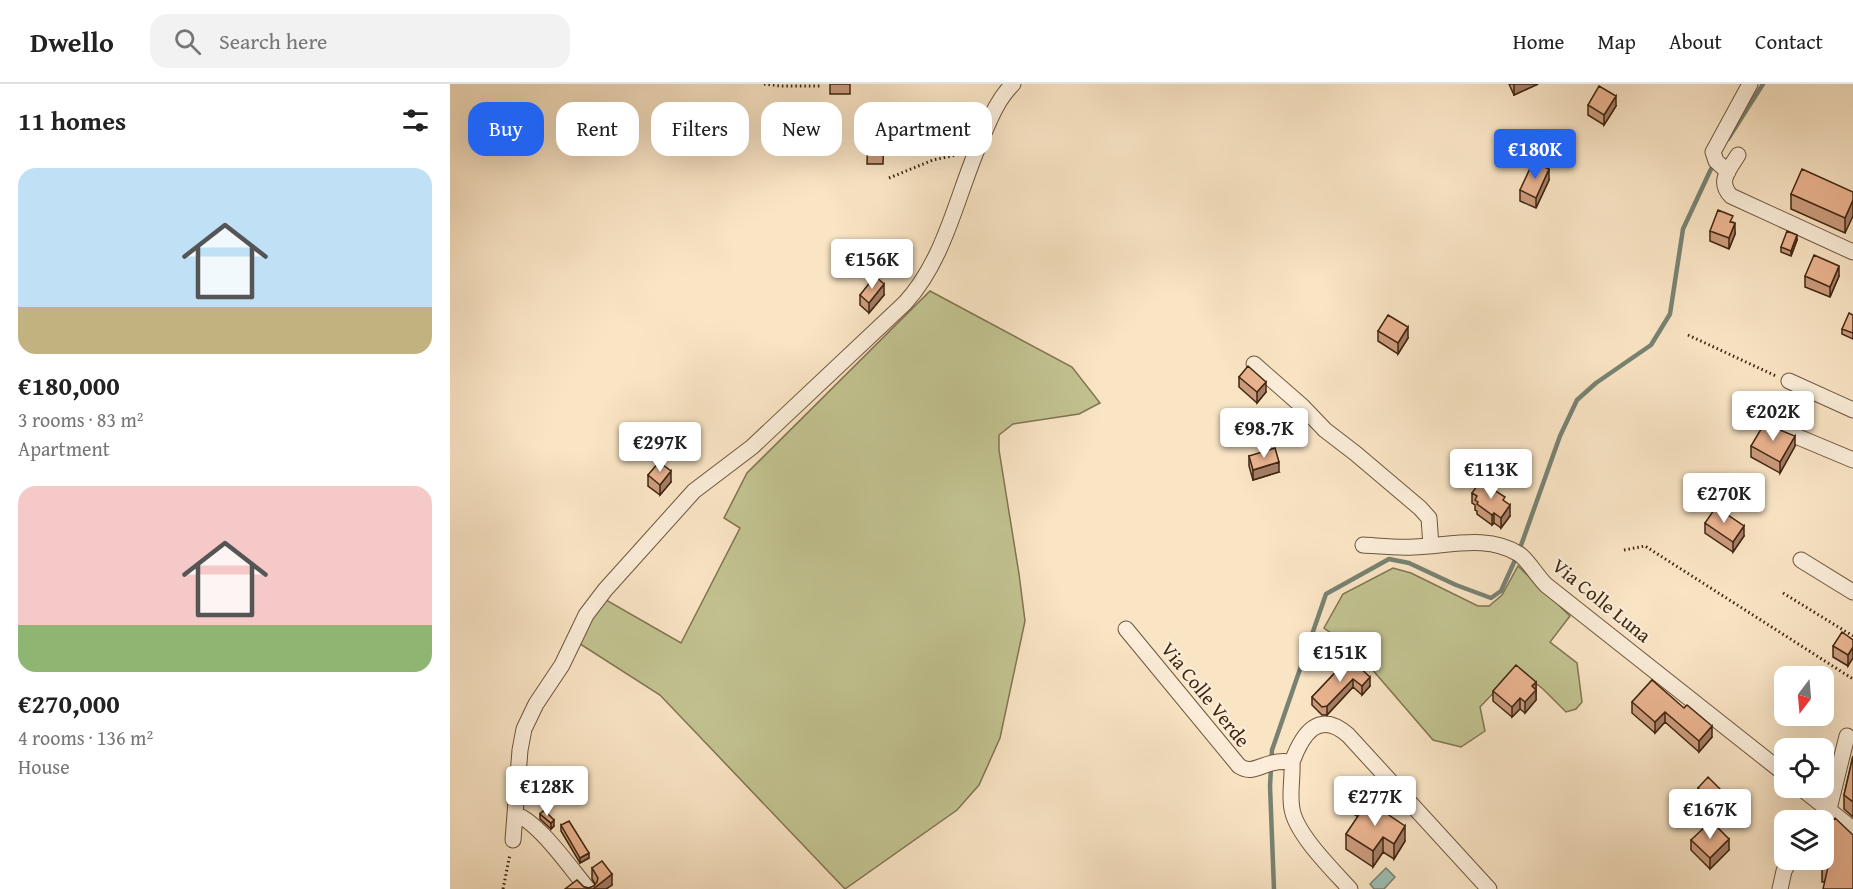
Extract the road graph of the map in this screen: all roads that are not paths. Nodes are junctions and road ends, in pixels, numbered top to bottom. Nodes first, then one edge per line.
1 (1013, 84) edge
2 (1750, 84) edge
3 (1738, 155) dead end
4 (1728, 172) junction
5 (1853, 252) edge
6 (1254, 364) dead end
7 (1789, 381) road end
8 (1853, 410) edge
9 (1779, 429) edge
10 (1853, 460) edge
11 (1363, 545) dead end
12 (1431, 546) junction
13 (1801, 561) dead end
14 (1853, 592) edge
15 (1126, 629) dead end
16 (1847, 736) dead end
17 (1278, 763) junction
18 (1774, 765) edge
19 (1815, 798) edge
20 (1829, 809) junction
21 (515, 814) junction
22 (1853, 829) edge
23 (513, 840) road end
24 (1785, 870) edge
25 (588, 889) edge
26 (1350, 889) edge
27 (1489, 889) edge
28 (1780, 889) edge

1 - 21 street
2 - 4 street
3 - 4 street
4 - 5 street
6 - 12 street
7 - 8 street
9 - 10 street
11 - 12 street, Via Colle Luna
12 - 18 street, Via Colle Luna
13 - 14 street
15 - 17 street, Via Colle Verde
16 - 20 street
17 - 26 street
17 - 27 street
19 - 20 street
20 - 22 street
21 - 23 street
21 - 25 street
24 - 28 street

